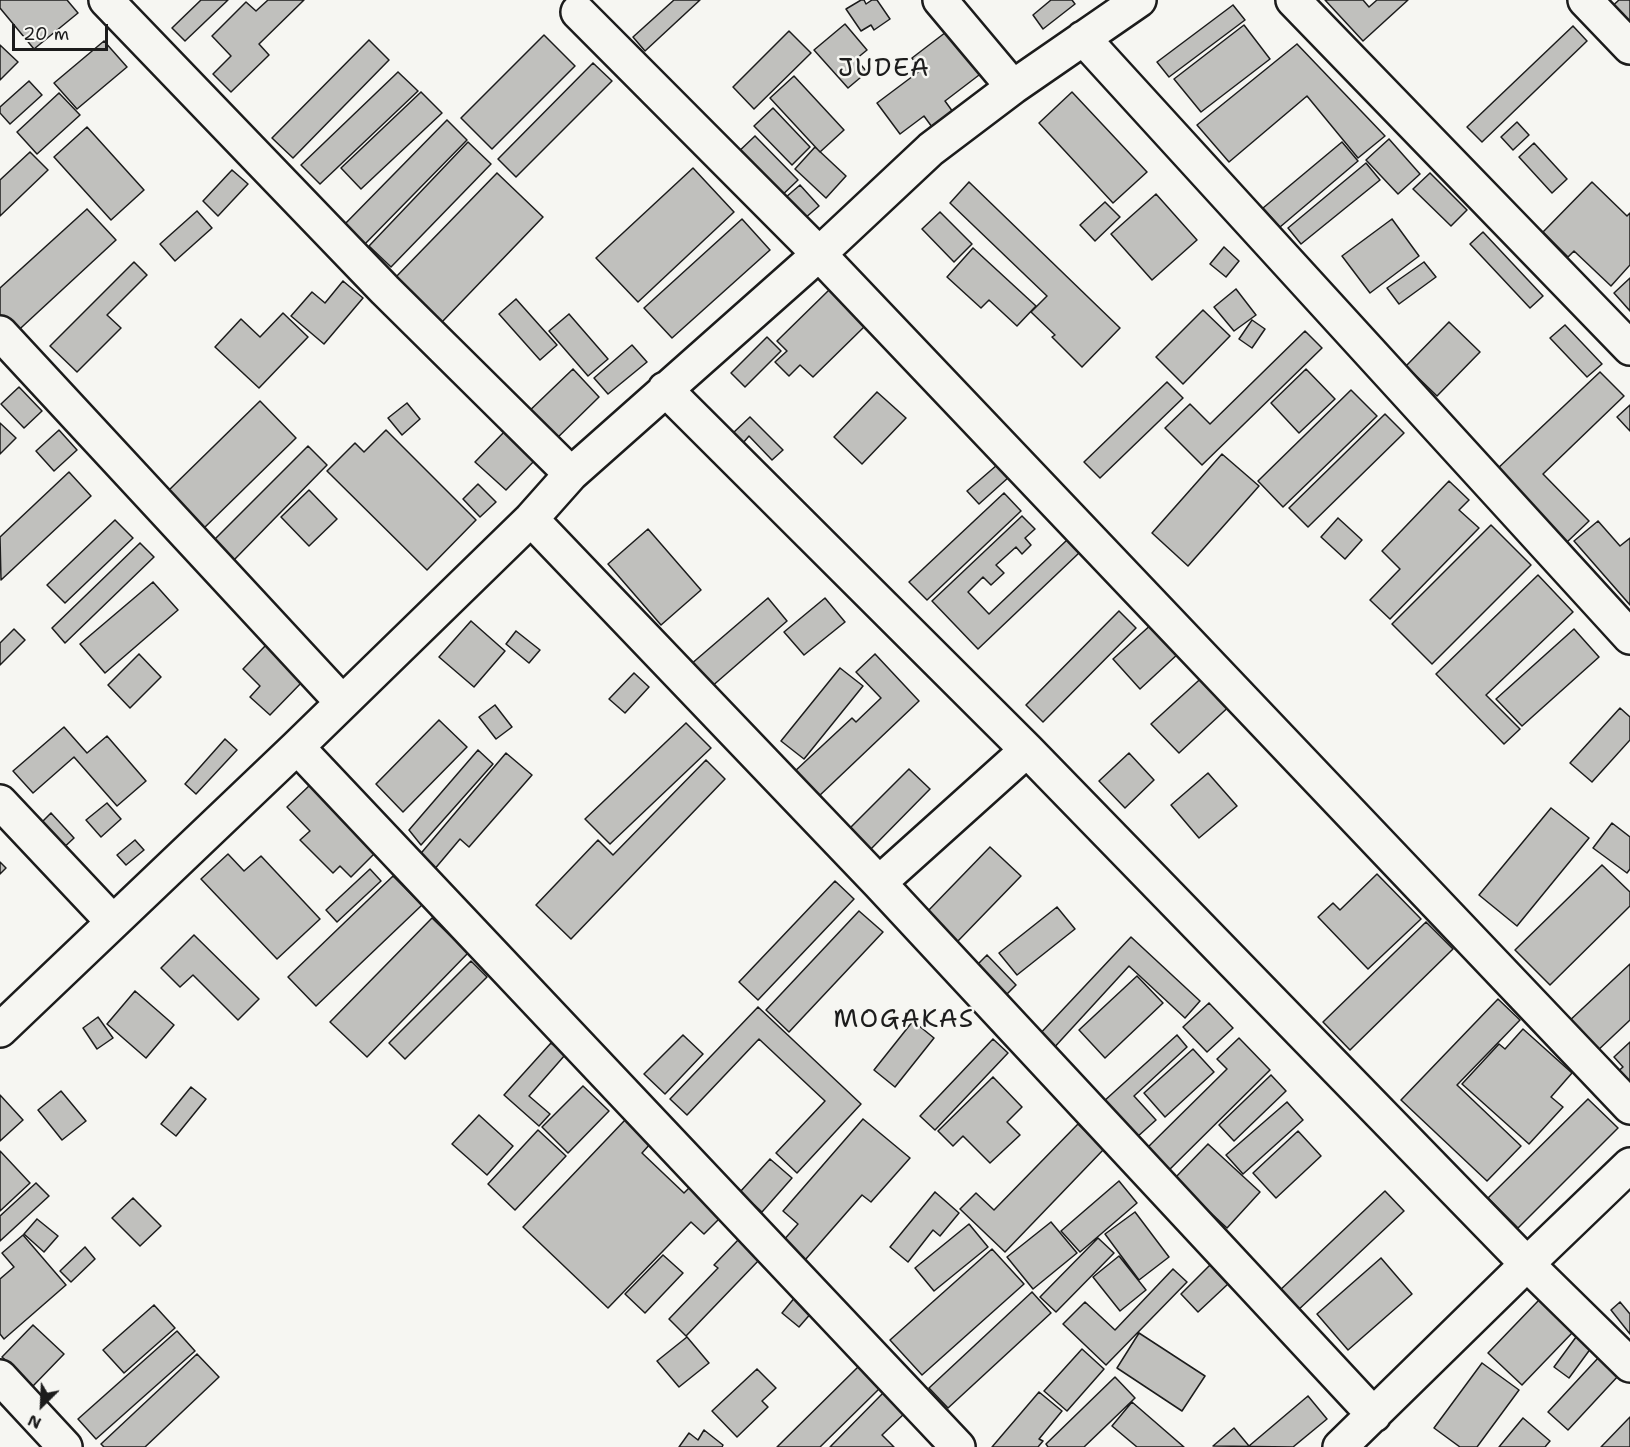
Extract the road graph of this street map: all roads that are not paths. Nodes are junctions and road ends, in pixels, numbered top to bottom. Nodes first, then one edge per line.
1 (106, 0) edge
2 (940, 0) edge
3 (1139, 0) edge
4 (1293, 0) edge
5 (1585, 0) edge
6 (578, 12) dead end
7 (1083, 38) junction
8 (1630, 47) edge
9 (1013, 87) junction
10 (819, 254) junction
11 (0, 333) edge
12 (1630, 348) edge
13 (665, 389) junction
14 (571, 474) junction
15 (531, 519) junction
16 (1630, 637) edge
17 (342, 702) junction
18 (297, 747) junction
19 (1027, 750) junction
20 (0, 802) edge
21 (879, 883) junction
22 (113, 922) junction
23 (0, 1030) edge
24 (1630, 1107) edge
25 (1630, 1165) edge
26 (1527, 1264) junction
27 (1630, 1365) edge
28 (0, 1377) edge
29 (1374, 1414) junction
30 (65, 1447) edge
31 (958, 1447) edge
32 (1340, 1447) edge

1 - 14 street
2 - 9 street
3 - 7 street
4 - 12 street
5 - 8 street
6 - 10 street
7 - 9 street
7 - 16 street
9 - 10 street
10 - 13 street
10 - 24 street
11 - 17 street
13 - 14 street
13 - 19 street
14 - 15 street
15 - 17 street
15 - 21 street
17 - 18 street
18 - 22 street
18 - 31 street
19 - 21 street
19 - 26 street
20 - 22 street
21 - 29 street
22 - 23 street
25 - 26 street
26 - 27 street
26 - 29 street
28 - 30 street
29 - 32 street

